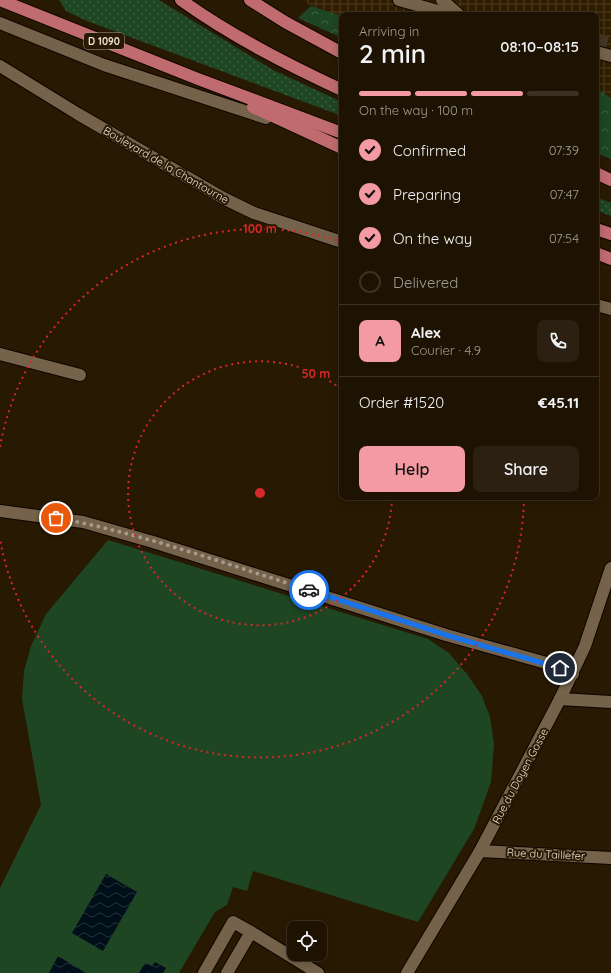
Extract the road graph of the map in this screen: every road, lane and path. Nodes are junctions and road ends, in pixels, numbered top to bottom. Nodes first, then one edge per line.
1 (181, 0) edge
2 (250, 0) edge
3 (399, 0) edge
4 (442, 0) edge
5 (8, 1) edge
6 (441, 12) edge
7 (456, 12) edge
8 (0, 23) edge
9 (339, 51) edge
10 (599, 53) edge
11 (611, 56) edge
12 (0, 66) edge
13 (198, 79) junction
14 (339, 89) edge
15 (288, 125) junction
16 (339, 132) edge
17 (339, 141) edge
18 (339, 147) edge
19 (599, 175) edge
20 (611, 180) edge
21 (599, 184) edge
22 (611, 188) edge
23 (599, 229) edge
24 (611, 234) edge
25 (339, 241) edge
26 (599, 254) edge
27 (611, 259) edge
28 (599, 306) edge
29 (611, 309) edge
30 (0, 354) edge
31 (80, 375) dead end
32 (3, 514) edge
33 (611, 568) edge
34 (573, 674) junction
35 (560, 700) junction
36 (611, 702) edge
37 (480, 851) junction
38 (611, 858) edge
39 (251, 932) junction
40 (204, 973) edge
41 (227, 973) edge
42 (318, 973) edge
43 (407, 973) edge

1 - 14 main road
2 - 9 main road
3 - 6 street
4 - 7 street
5 - 13 main road, D 1090
8 - 15 street
10 - 11 street
12 - 25 street, Boulevard de la Chantourne
13 - 15 main road
13 - 16 main road, D 1090
15 - 17 street
15 - 18 main road
19 - 20 main road
21 - 22 main road
23 - 24 main road
26 - 27 main road
28 - 29 street
30 - 31 street
32 - 34 street
33 - 34 street, Rue du Doyen Gosse
34 - 35 street, Rue du Doyen Gosse
35 - 36 street
35 - 37 street, Rue du Doyen Gosse
37 - 38 street, Rue du Taillefer
37 - 43 street, Rue du Doyen Gosse
39 - 40 street
39 - 41 street
39 - 42 street

